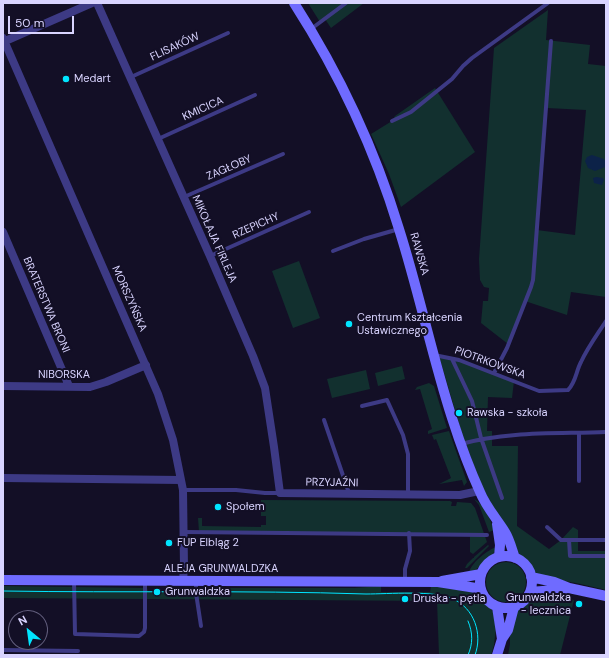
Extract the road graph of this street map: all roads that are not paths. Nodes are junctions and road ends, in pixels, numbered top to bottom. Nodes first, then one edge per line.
1 (92, 3) edge
2 (97, 3) edge
3 (294, 3) edge
4 (346, 3) edge
5 (548, 3) edge
6 (310, 29) junction
7 (228, 33) dead end
8 (3, 40) edge
9 (550, 41) dead end
10 (131, 77) junction
11 (255, 95) dead end
12 (392, 121) dead end
13 (158, 139) junction
14 (283, 154) dead end
15 (183, 197) junction
16 (309, 212) dead end
17 (399, 229) junction
18 (3, 232) edge
19 (333, 251) dead end
20 (210, 256) junction
21 (606, 321) edge
22 (434, 355) junction
23 (452, 358) junction
24 (146, 365) junction
25 (494, 373) junction
26 (3, 386) edge
27 (69, 386) junction
28 (362, 406) dead end
29 (324, 420) dead end
30 (606, 432) edge
31 (579, 433) junction
32 (481, 438) junction
33 (461, 444) junction
34 (3, 478) edge
35 (181, 480) junction
36 (579, 481) dead end
37 (183, 490) junction
38 (479, 491) junction
39 (280, 493) junction
40 (349, 494) junction
41 (408, 495) junction
42 (502, 498) dead end
43 (497, 522) junction
44 (547, 527) dead end
45 (184, 532) junction
46 (409, 534) junction
47 (487, 535) dead end
48 (569, 540) junction
49 (606, 540) edge
50 (606, 556) edge
51 (498, 557) junction
52 (515, 558) junction
53 (481, 574) junction
54 (532, 577) junction
55 (3, 580) edge
56 (74, 580) junction
57 (145, 580) junction
58 (182, 580) junction
59 (196, 580) junction
60 (405, 582) junction
61 (438, 582) junction
62 (569, 588) junction
63 (481, 591) junction
64 (530, 592) junction
65 (606, 596) edge
66 (497, 607) junction
67 (514, 608) junction
68 (201, 626) dead end
69 (502, 640) junction
70 (3, 650) edge
71 (78, 651) dead end
72 (497, 655) edge

1 - 8 street
2 - 10 street, MIKOŁAJA FIRLEJA
3 - 6 main road, RAWSKA
4 - 6 lane
5 - 12 lane
6 - 17 main road, RAWSKA
7 - 10 lane, FLISAKÓW
8 - 24 street, MORSZYŃSKA
9 - 25 lane
10 - 13 street, MIKOŁAJA FIRLEJA
11 - 13 lane, KMICICA
13 - 15 street, MIKOŁAJA FIRLEJA
14 - 15 lane, ZAGŁOBY
15 - 20 street, MIKOŁAJA FIRLEJA
16 - 20 lane, RZEPICHY
17 - 19 lane
17 - 22 main road, RAWSKA
18 - 27 street, BRATERSTWA BRONI
20 - 39 street, MIKOŁAJA FIRLEJA
21 - 25 lane, PIOTRKOWSKA
22 - 23 lane, PIOTRKOWSKA
22 - 33 main road, RAWSKA
23 - 25 lane, PIOTRKOWSKA
23 - 32 lane
24 - 27 street, NIBORSKA
24 - 35 street, MORSZYŃSKA
26 - 27 street, NIBORSKA
28 - 41 lane
29 - 40 lane
30 - 31 lane
31 - 32 lane
31 - 36 lane
32 - 33 lane
32 - 42 lane
33 - 38 main road, RAWSKA
34 - 35 street
35 - 37 street, MORSZYŃSKA
37 - 39 lane, PRZYJAŹNI
37 - 45 street, MORSZYŃSKA
38 - 41 street, PRZYJAŹNI
38 - 43 main road, RAWSKA
39 - 40 street, PRZYJAŹNI
40 - 41 street, PRZYJAŹNI
43 - 51 main road, RAWSKA
43 - 52 main road, RAWSKA
44 - 48 lane
45 - 46 lane
45 - 58 street, MORSZYŃSKA
46 - 47 lane
46 - 60 lane
48 - 49 lane
48 - 50 lane
51 - 52 main road
51 - 53 main road
52 - 54 main road
53 - 61 main road, ALEJA GRUNWALDZKA
53 - 63 main road
54 - 62 main road
54 - 64 main road
55 - 56 main road, ALEJA GRUNWALDZKA
56 - 57 main road, ALEJA GRUNWALDZKA
56 - 57 lane
57 - 58 main road, ALEJA GRUNWALDZKA
58 - 59 main road, ALEJA GRUNWALDZKA
59 - 60 main road, ALEJA GRUNWALDZKA
59 - 68 lane
60 - 61 main road, ALEJA GRUNWALDZKA
61 - 63 main road, ALEJA GRUNWALDZKA
62 - 64 main road
62 - 65 main road
63 - 66 main road
64 - 67 main road
66 - 67 main road
66 - 69 main road
67 - 69 main road
69 - 72 main road
70 - 71 lane

